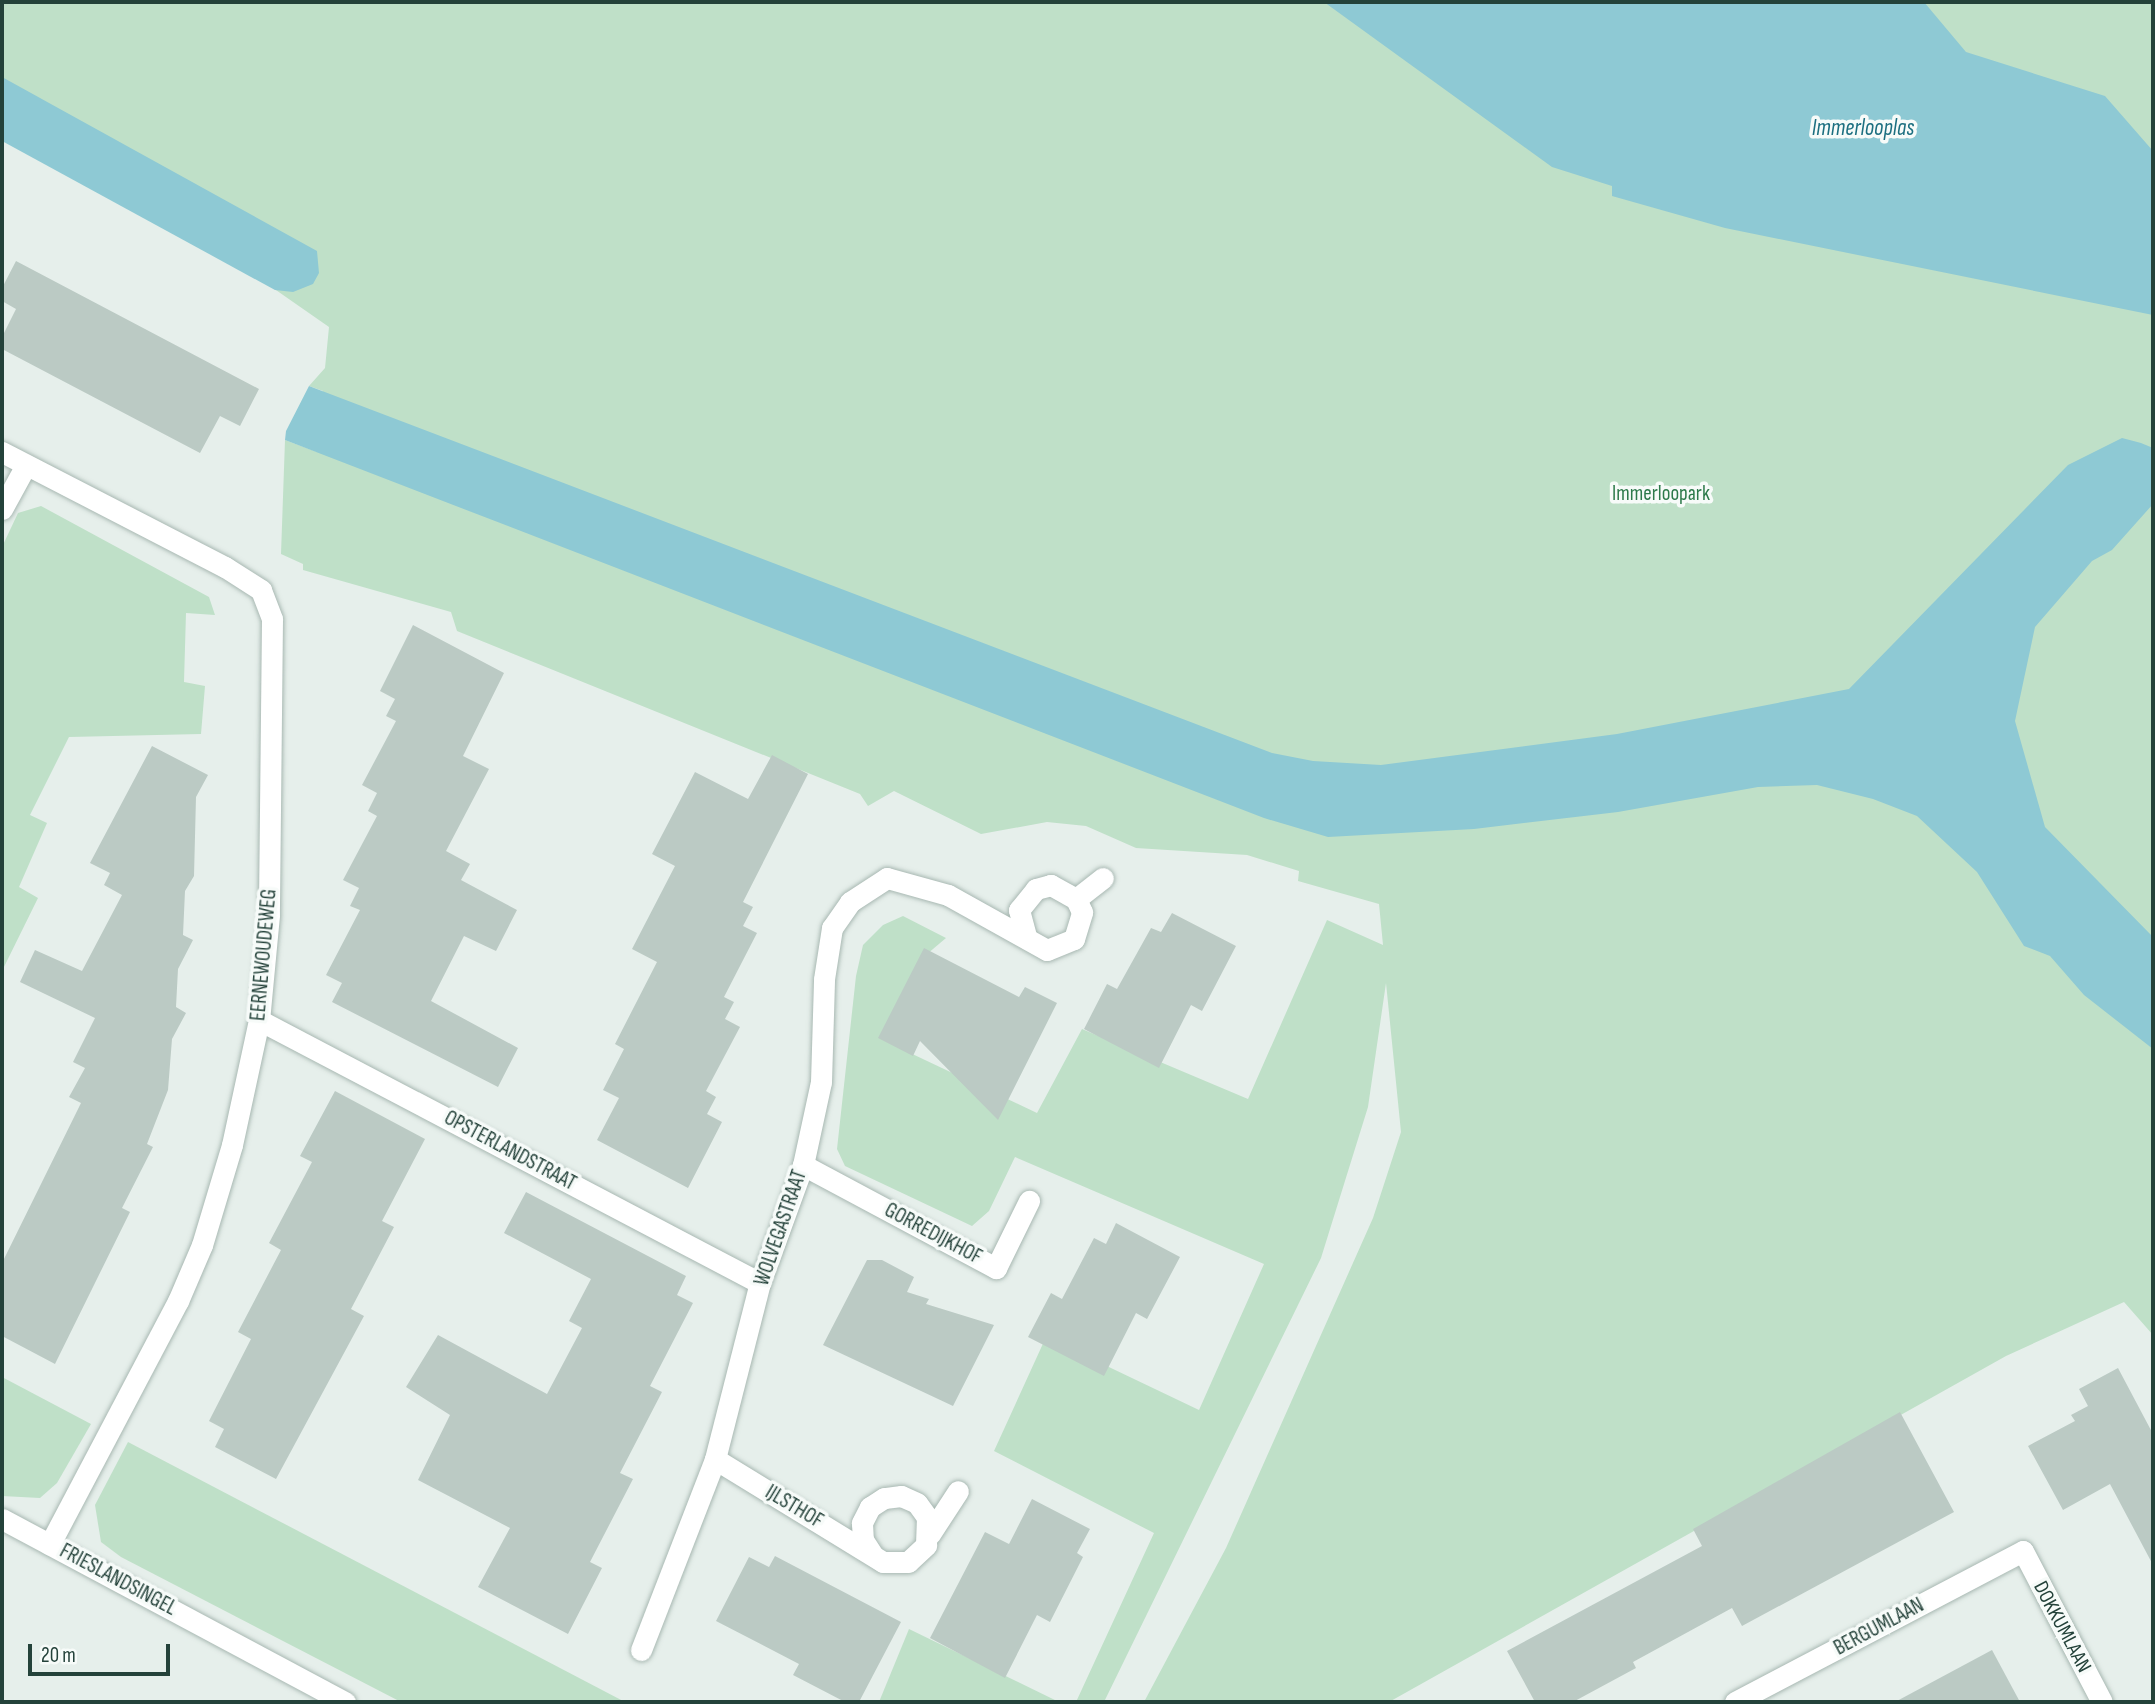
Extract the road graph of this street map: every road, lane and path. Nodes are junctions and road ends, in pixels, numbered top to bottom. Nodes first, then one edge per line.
1 (2, 452) edge
2 (26, 465) junction
3 (2, 509) edge
4 (1103, 877) dead end
5 (1076, 899) junction
6 (1026, 937) junction
7 (259, 1020) junction
8 (803, 1165) junction
9 (1029, 1201) dead end
10 (761, 1283) junction
11 (715, 1459) junction
12 (958, 1491) dead end
13 (2, 1519) edge
14 (930, 1534) junction
15 (50, 1544) junction
16 (2022, 1551) joint
17 (872, 1554) junction
18 (641, 1650) dead end
19 (345, 1702) edge
20 (1735, 1702) edge
21 (2102, 1702) edge

1 - 2 street, EERNEWOUDEWEG
2 - 3 street
2 - 7 street, EERNEWOUDEWEG
4 - 5 street
5 - 6 street
5 - 6 street
6 - 8 street, WOLVEGASTRAAT
7 - 10 street, OPSTERLANDSTRAAT
7 - 15 street, EERNEWOUDEWEG
8 - 9 street, GORREDIJKHOF
8 - 10 street, WOLVEGASTRAAT
10 - 11 street, WOLVEGASTRAAT
11 - 17 street, IJLSTHOF
11 - 18 street, WOLVEGASTRAAT
12 - 14 street, IJLSTHOF
13 - 15 street, FRIESLANDSINGEL
14 - 17 street, IJLSTHOF
14 - 17 street
15 - 19 street, FRIESLANDSINGEL
16 - 20 street, BERGUMLAAN
16 - 21 street, DOKKUMLAAN

